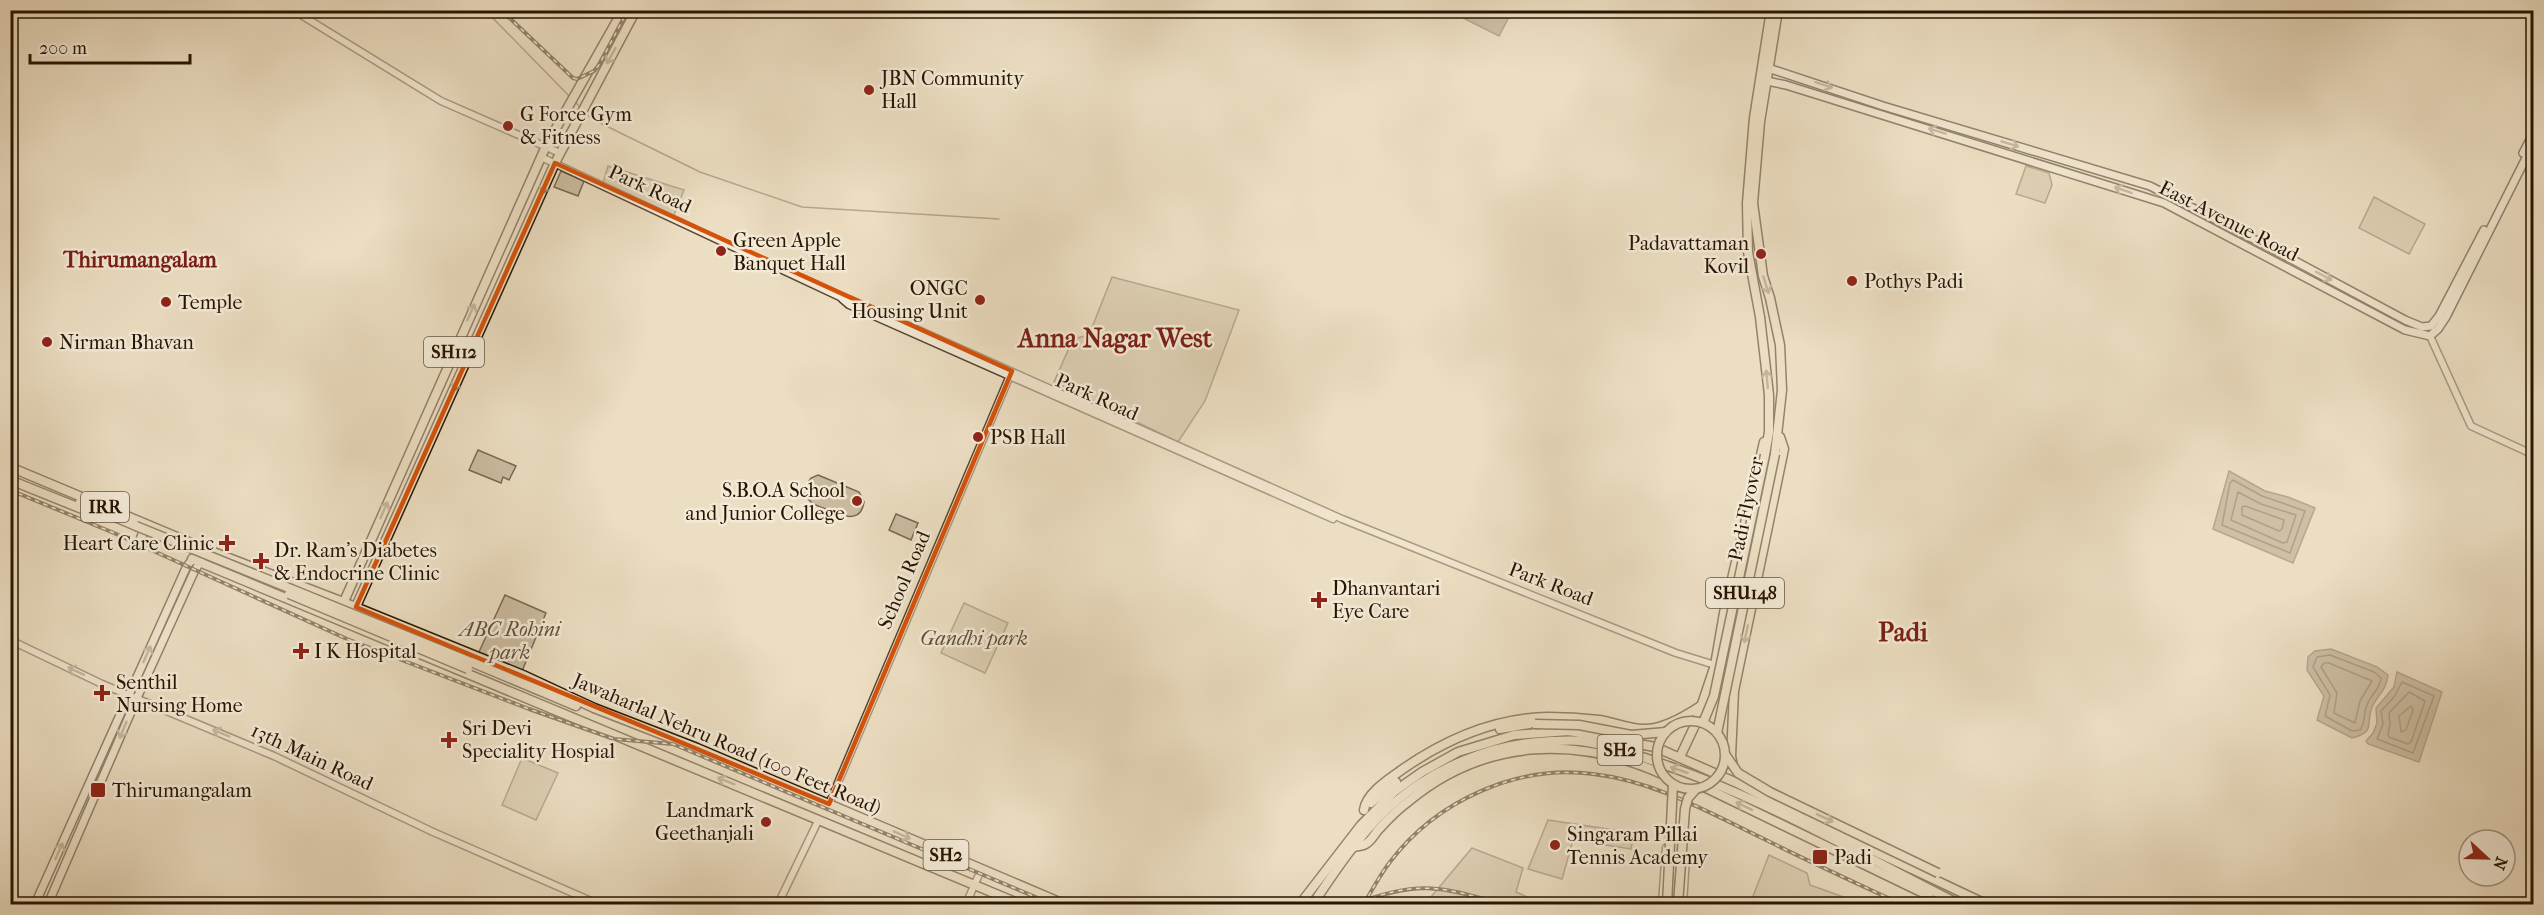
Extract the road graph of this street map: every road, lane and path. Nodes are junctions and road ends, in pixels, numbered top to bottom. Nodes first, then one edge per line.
1 (293, 10) edge
2 (623, 10) edge
3 (636, 10) edge
4 (1771, 10) edge
5 (1778, 10) edge
6 (1765, 67) junction
7 (1763, 81) junction
8 (2534, 132) edge
9 (2534, 142) edge
10 (546, 146) junction
11 (560, 153) junction
12 (541, 157) junction
13 (555, 163) junction
14 (2405, 320) junction
15 (2401, 328) junction
16 (2430, 336) junction
17 (1011, 374) junction
18 (1779, 433) junction
19 (1769, 437) junction
20 (2534, 455) edge
21 (10, 467) edge
22 (10, 473) edge
23 (10, 480) edge
24 (147, 524) junction
25 (136, 528) junction
26 (141, 538) dead end
27 (204, 548) junction
28 (196, 561) junction
29 (343, 602) junction
30 (356, 607) junction
31 (336, 621) junction
32 (394, 624) junction
33 (348, 626) junction
34 (10, 640) edge
35 (387, 641) junction
36 (1715, 665) junction
37 (470, 666) junction
38 (1710, 684) junction
39 (1734, 692) junction
40 (133, 696) junction
41 (1702, 705) junction
42 (594, 708) junction
43 (1703, 723) junction
44 (589, 724) junction
45 (1621, 724) junction
46 (1665, 732) junction
47 (1718, 733) junction
48 (1617, 740) junction
49 (1725, 754) junction
50 (1680, 758) junction
51 (1662, 774) junction
52 (1737, 783) junction
53 (1673, 784) junction
54 (1700, 788) junction
55 (829, 804) junction
56 (1367, 807) junction
57 (818, 821) junction
58 (1361, 825) junction
59 (1354, 847) junction
60 (981, 870) junction
61 (975, 886) junction
62 (1957, 889) junction
63 (1933, 891) junction
64 (35, 904) edge
65 (48, 904) edge
66 (598, 904) edge
67 (778, 904) edge
68 (966, 904) edge
69 (1020, 904) edge
70 (1064, 904) edge
71 (1300, 904) edge
72 (1313, 904) edge
73 (1662, 904) edge
74 (1667, 904) edge
75 (1677, 904) edge
76 (1683, 904) edge
77 (1959, 904) edge
78 (1986, 904) edge

1 - 10 street
2 - 10 main road, SH112
3 -> 11 main road, SH112
4 - 6 main road, SHU148
5 - 6 main road, SHU148
6 - 7 main road, SHU148
6 -> 14 main road, East Avenue Road
15 -> 7 main road, East Avenue Road
7 -> 18 main road, SHU148
19 -> 7 main road, SHU148
8 - 14 main road, East Avenue Road
9 - 16 main road
10 - 11 street
10 - 12 main road, SH112
11 - 13 main road, SH112
12 - 13 street, Park Road
29 -> 12 main road, SH112
13 - 17 street, Park Road
13 -> 30 main road, SH112
14 - 15 main road
15 - 16 main road, East Avenue Road
16 - 20 street
17 - 36 street, Park Road
17 - 55 street, School Road
18 -> 39 main road
18 - 47 main road, Padi Flyover / SHU148, bridge
19 - 36 main road
19 - 43 main road, Padi Flyover / SHU148, bridge
21 - 24 main road, Jawaharlal Nehru Road (100 Feet Road) / IRR
22 - 25 main road, SH2
23 - 25 main road, SH2
24 - 26 main road
24 - 27 main road, Jawaharlal Nehru Road (100 Feet Road) / IRR
25 - 37 main road, SH2, bridge
27 - 28 main road
27 - 29 main road, Jawaharlal Nehru Road (100 Feet Road) / IRR
28 - 31 main road, Jawaharlal Nehru Road (100 Feet Road)
28 - 40 main road
29 - 30 main road, Jawaharlal Nehru Road (100 Feet Road) / IRR
29 - 31 main road, SH112
30 - 32 main road, Jawaharlal Nehru Road (100 Feet Road) / IRR
30 - 33 main road, SH112
31 - 33 main road, Jawaharlal Nehru Road (100 Feet Road)
32 - 35 main road
32 - 42 main road, Jawaharlal Nehru Road (100 Feet Road) / IRR
33 - 35 main road, Jawaharlal Nehru Road (100 Feet Road)
40 -> 34 street, 13th Main Road
35 - 44 main road, Jawaharlal Nehru Road (100 Feet Road)
36 - 38 main road
37 - 42 main road, SH2
37 - 44 main road, SH2
38 - 39 main road
38 - 41 main road
39 - 52 main road
64 -> 40 main road
40 -> 65 main road
66 -> 40 street, 13th Main Road
41 - 45 main road
41 - 50 main road
42 - 55 main road, Jawaharlal Nehru Road (100 Feet Road) / SH2
43 - 46 main road, bridge
43 - 47 main road, bridge
57 -> 44 main road, Jawaharlal Nehru Road (100 Feet Road) / SH2
45 - 48 main road
45 - 56 main road
46 - 51 main road, bridge
46 - 56 main road, bridge
47 - 49 main road, Padi Flyover / SHU148, bridge
48 - 50 main road, SH2
48 - 58 main road, SH2
49 - 54 main road, bridge
49 -> 62 main road, Padi Flyover, bridge
50 - 52 main road, SH2
51 - 53 main road, bridge
51 - 59 main road
52 - 62 main road, SH2
53 - 54 main road, bridge
53 - 74 main road, bridge
63 -> 54 main road
54 - 75 main road, bridge
55 -> 60 main road, Jawaharlal Nehru Road (100 Feet Road) / SH2
56 - 58 main road
57 - 61 main road, Jawaharlal Nehru Road (100 Feet Road) / SH2
57 - 67 street
58 - 71 main road, SH2
63 -> 59 main road, SH2
59 - 72 main road, SH2
60 - 61 street
60 - 70 main road, Jawaharlal Nehru Road (100 Feet Road) / SH2
61 - 68 street
61 - 69 main road, Jawaharlal Nehru Road (100 Feet Road) / SH2
62 - 78 main road, SH2
63 - 77 main road, SH2
73 - 76 street

